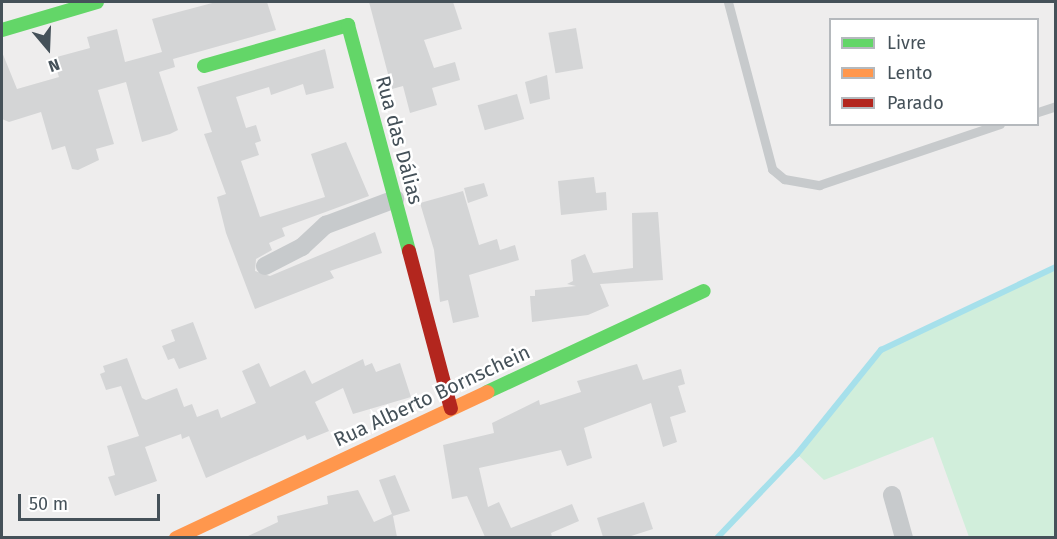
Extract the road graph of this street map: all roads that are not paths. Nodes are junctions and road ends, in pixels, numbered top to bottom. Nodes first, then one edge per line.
1 (97, 2) edge
2 (728, 2) edge
3 (2, 30) edge
4 (204, 66) dead end
5 (1056, 106) edge
6 (1039, 112) edge
7 (994, 126) edge
8 (395, 199) junction
9 (265, 266) dead end
10 (704, 291) dead end
11 (452, 409) junction
12 (892, 495) dead end
13 (176, 537) edge
14 (904, 537) edge

1 - 3 street
2 - 7 lane
4 - 8 street, Rua das Dálias
5 - 6 lane
8 - 9 street
8 - 11 street, Rua das Dálias
10 - 11 street, Rua Alberto Bornschein
11 - 13 street, Rua Alberto Bornschein
12 - 14 street

